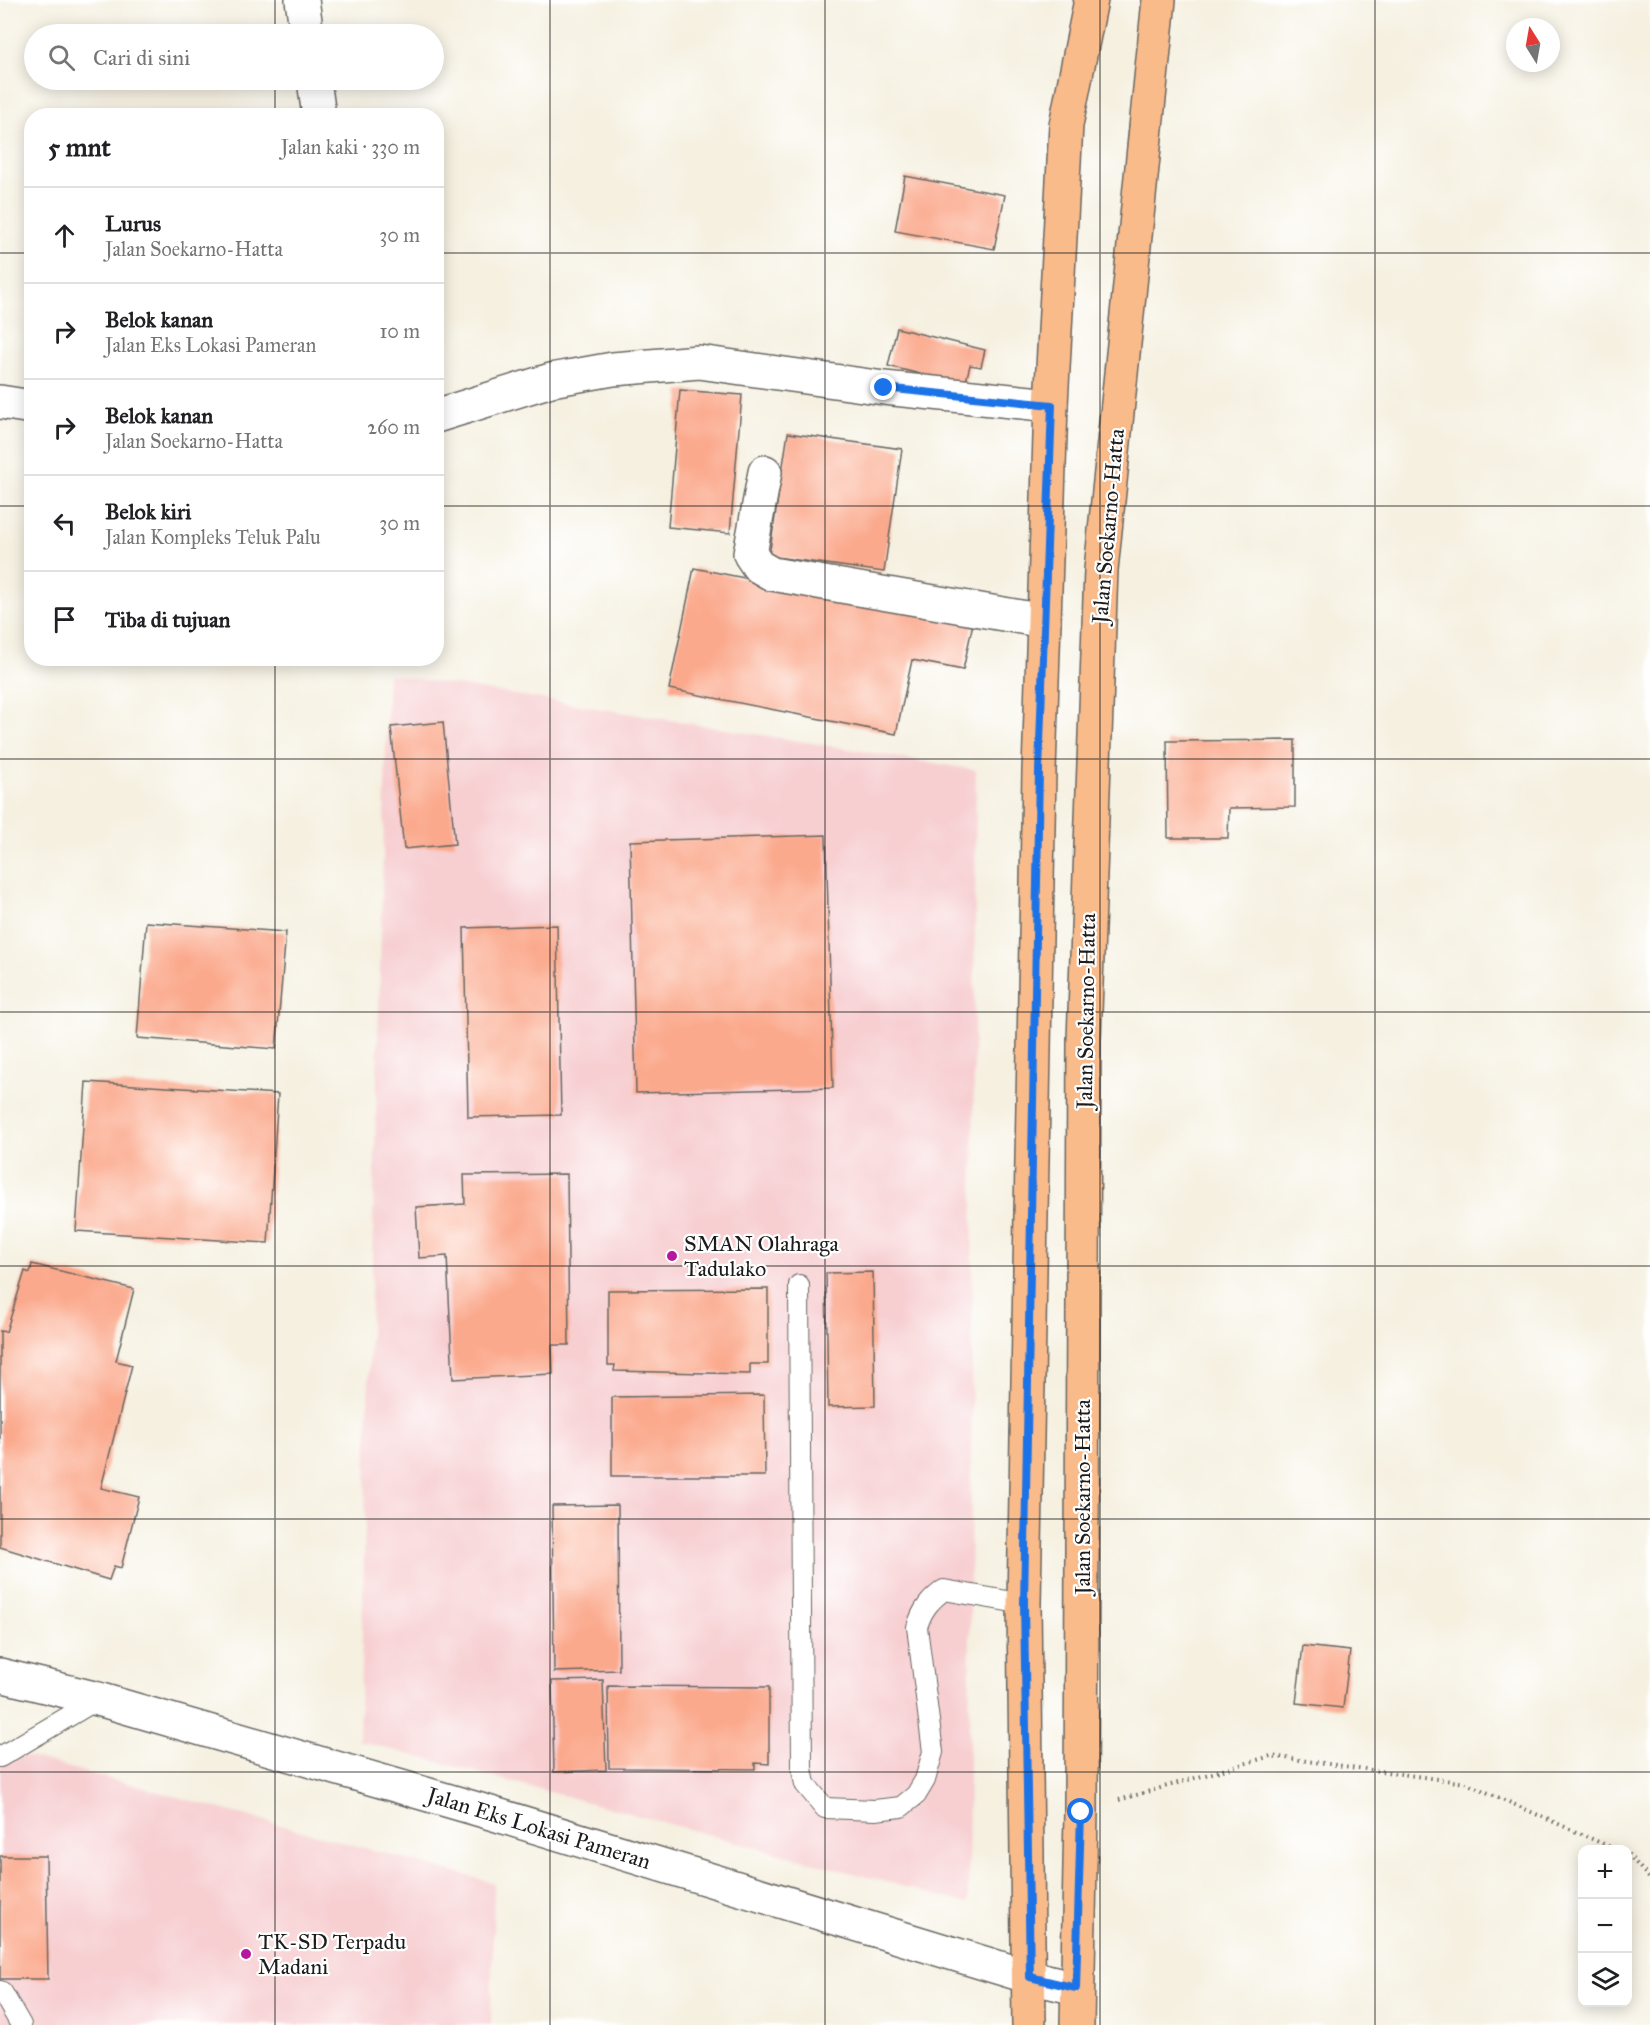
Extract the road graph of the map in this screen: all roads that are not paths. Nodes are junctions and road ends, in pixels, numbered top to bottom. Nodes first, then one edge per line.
1 (302, 0) edge
2 (1091, 0) edge
3 (1159, 0) edge
4 (306, 24) edge
5 (315, 90) edge
6 (318, 108) edge
7 (0, 402) edge
8 (1052, 405) junction
9 (24, 406) edge
10 (444, 413) edge
11 (765, 472) dead end
12 (1044, 621) junction
13 (799, 1285) dead end
14 (1024, 1604) junction
15 (0, 1675) edge
16 (98, 1699) junction
17 (0, 1757) edge
18 (1030, 1977) junction
19 (1076, 1988) junction
20 (0, 1991) edge
21 (21, 2025) edge
22 (1029, 2025) edge
23 (1077, 2025) edge

1 - 4 street
2 - 8 main road
3 - 19 main road, Jalan Soekarno-Hatta
5 - 6 street
7 - 9 street
8 - 10 street
8 - 12 main road
11 - 12 street
12 - 14 main road
13 - 14 lane
14 - 18 main road
15 - 16 street, Jalan Eks Lokasi Pameran
16 - 17 lane
16 - 18 street, Jalan Eks Lokasi Pameran
18 - 19 street, Jalan Eks Lokasi Pameran
18 - 22 main road
19 - 23 main road, Jalan Soekarno-Hatta
20 - 21 lane

